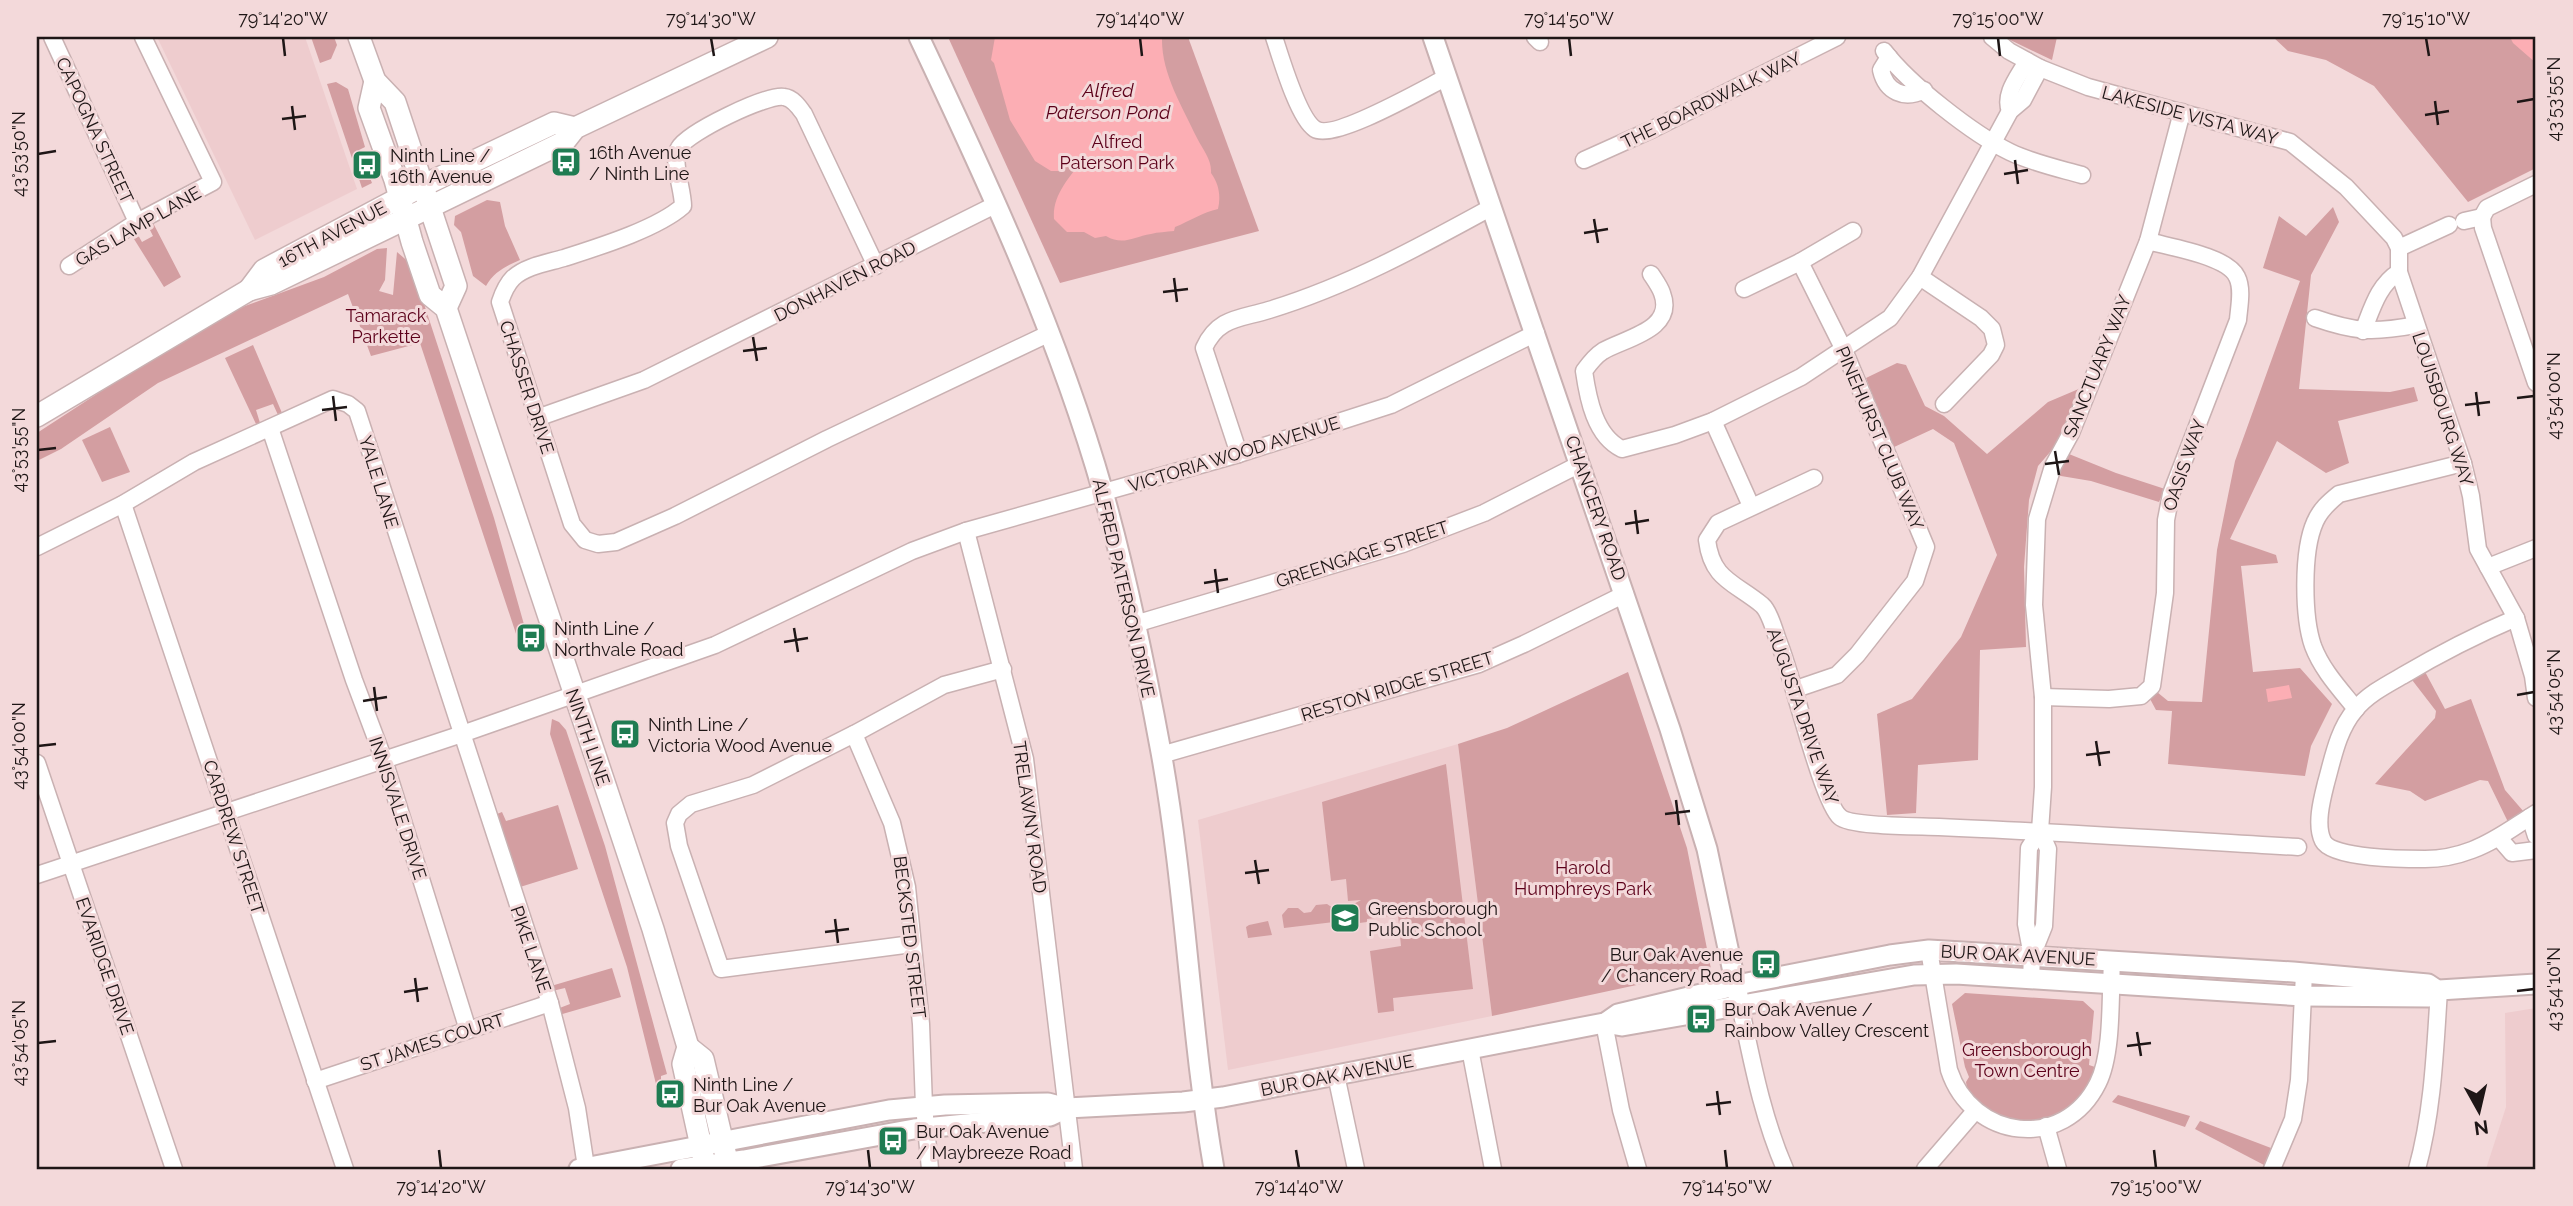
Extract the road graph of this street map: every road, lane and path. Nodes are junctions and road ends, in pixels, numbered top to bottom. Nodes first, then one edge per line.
1 (52, 37) edge
2 (143, 37) edge
3 (359, 37) edge
4 (768, 37) edge
5 (919, 37) edge
6 (1274, 37) edge
7 (1433, 37) edge
8 (1837, 37) edge
9 (1992, 37) edge
10 (1886, 54) dead end
11 (2033, 65) junction
12 (1447, 77) junction
13 (375, 80) junction
14 (2182, 112) junction
15 (575, 128) junction
16 (1992, 143) junction
17 (1584, 160) dead end
18 (2082, 175) dead end
19 (2536, 184) edge
20 (422, 186) junction
21 (998, 204) junction
22 (428, 207) junction
23 (1492, 207) junction
24 (403, 208) junction
25 (2482, 217) junction
26 (137, 222) junction
27 (1853, 231) dead end
28 (2148, 241) junction
29 (2399, 248) junction
30 (1800, 262) junction
31 (69, 266) dead end
32 (876, 266) junction
33 (2399, 272) junction
34 (1651, 274) dead end
35 (1920, 277) junction
36 (1744, 289) dead end
37 (446, 308) junction
38 (2315, 318) dead end
39 (2416, 325) junction
40 (2363, 331) junction
41 (1050, 333) junction
42 (1536, 333) junction
43 (2529, 339) edge
44 (1844, 350) junction
45 (2536, 383) edge
46 (1944, 404) dead end
47 (37, 416) edge
48 (537, 418) junction
49 (1713, 421) junction
50 (270, 428) junction
51 (1239, 454) junction
52 (2463, 463) junction
53 (1580, 464) junction
54 (1814, 478) dead end
55 (1103, 492) junction
56 (123, 504) junction
57 (1751, 506) junction
58 (966, 531) junction
59 (37, 547) edge
60 (2536, 548) edge
61 (2488, 566) junction
62 (1625, 594) junction
63 (2516, 618) junction
64 (1135, 624) junction
65 (1003, 669) junction
66 (1796, 690) junction
67 (573, 695) junction
68 (2043, 697) junction
69 (2536, 698) edge
70 (2356, 709) junction
71 (462, 734) junction
72 (854, 734) junction
73 (1161, 755) junction
74 (384, 760) junction
75 (37, 763) edge
76 (225, 812) junction
77 (2533, 815) edge
78 (2040, 831) junction
79 (2536, 836) edge
80 (2499, 838) junction
81 (2298, 847) dead end
82 (2536, 850) edge
83 (70, 864) junction
84 (37, 874) edge
85 (912, 944) junction
86 (1928, 950) junction
87 (2032, 956) junction
88 (2112, 961) junction
89 (2304, 973) junction
90 (1932, 974) junction
91 (2031, 979) junction
92 (2110, 984) junction
93 (2536, 984) edge
94 (1737, 986) junction
95 (2439, 990) junction
96 (2302, 996) junction
97 (550, 1003) junction
98 (1740, 1005) junction
99 (1604, 1023) junction
100 (468, 1030) junction
101 (688, 1047) junction
102 (1470, 1049) junction
103 (1336, 1075) junction
104 (315, 1081) junction
105 (1203, 1099) junction
106 (923, 1106) junction
107 (1067, 1108) junction
108 (1975, 1111) junction
109 (2046, 1126) junction
110 (925, 1128) junction
111 (726, 1158) edge
112 (704, 1160) edge
113 (583, 1168) edge
114 (174, 1169) edge
115 (345, 1169) edge
116 (681, 1169) edge
117 (930, 1169) edge
118 (1074, 1169) edge
119 (1214, 1169) edge
120 (1356, 1169) edge
121 (1493, 1169) edge
122 (1638, 1169) edge
123 (1785, 1169) edge
124 (1925, 1169) edge
125 (2058, 1169) edge
126 (2272, 1169) edge
127 (2417, 1169) edge

1 - 26 street, CAPOGNA STREET
2 - 26 street, GAS LAMP LANE
3 - 13 main road, NINTH LINE
4 - 15 main road, 16TH AVENUE
5 - 21 street, ALFRED PATERSON DRIVE
6 - 12 street
7 - 12 street, CHANCERY ROAD
8 - 17 street, THE BOARDWALK WAY
9 - 11 street, LAKESIDE VISTA WAY
10 - 16 street
11 - 14 street, LAKESIDE VISTA WAY
11 - 16 street
12 - 23 street, CHANCERY ROAD
13 - 20 main road, NINTH LINE
13 - 24 main road, NINTH LINE
14 - 28 street, SANCTUARY WAY
14 - 29 street, LAKESIDE VISTA WAY
15 - 20 main road, 16TH AVENUE
15 - 22 main road, 16TH AVENUE
16 - 18 street
16 - 35 street
19 - 25 street
20 - 22 main road, NINTH LINE
20 - 24 main road, 16TH AVENUE
21 - 32 street, DONHAVEN ROAD
21 - 41 street, ALFRED PATERSON DRIVE
22 - 24 main road, 16TH AVENUE
22 - 37 main road, NINTH LINE
23 - 42 street, CHANCERY ROAD
23 - 51 street
24 - 37 main road, NINTH LINE
24 - 47 main road, 16TH AVENUE
25 - 29 street
25 - 43 street
26 - 31 street, GAS LAMP LANE
27 - 30 street
28 - 68 street, SANCTUARY WAY
28 - 68 street, OASIS WAY
29 - 33 street, LOUISBOURG WAY
30 - 36 street
30 - 44 street, PINEHURST CLUB WAY
32 - 48 street, DONHAVEN ROAD
32 - 48 street, CHASSER DRIVE
33 - 39 street, LOUISBOURG WAY
33 - 40 street
34 - 49 street
35 - 44 street
35 - 46 street
37 - 67 main road, NINTH LINE
38 - 40 street
39 - 40 street
39 - 52 street, LOUISBOURG WAY
41 - 48 street, CHASSER DRIVE
41 - 55 street, ALFRED PATERSON DRIVE
42 - 51 street, VICTORIA WOOD AVENUE
42 - 53 street, CHANCERY ROAD
43 - 45 street
44 - 49 street
44 - 66 street, PINEHURST CLUB WAY
49 - 57 street
50 - 56 street, YALE LANE
50 - 71 street, YALE LANE
50 - 74 street, INNISVALE DRIVE
51 - 55 street, VICTORIA WOOD AVENUE
52 - 61 street, LOUISBOURG WAY
52 - 70 street
53 - 62 street, CHANCERY ROAD
53 - 64 street, GREENGAGE STREET
54 - 57 street, AUGUSTA DRIVE WAY
55 - 58 street, VICTORIA WOOD AVENUE
55 - 64 street, ALFRED PATERSON DRIVE
56 - 59 street, YALE LANE
56 - 76 street, CARDREW STREET
57 - 66 street, AUGUSTA DRIVE WAY
58 - 65 street, TRELAWNY ROAD
58 - 67 street, VICTORIA WOOD AVENUE
60 - 61 street
61 - 63 street, LOUISBOURG WAY
62 - 73 street, RESTON RIDGE STREET
62 - 94 street, CHANCERY ROAD
63 - 69 street, LOUISBOURG WAY
63 - 70 street
64 - 73 street, ALFRED PATERSON DRIVE
65 - 72 street
65 - 107 street, TRELAWNY ROAD
66 - 78 street, AUGUSTA DRIVE WAY
67 - 71 street, VICTORIA WOOD AVENUE
67 - 101 main road, NINTH LINE
68 - 78 street, SANCTUARY WAY
70 - 80 street
71 - 74 street, VICTORIA WOOD AVENUE
71 - 97 street, PIKE LANE
72 - 85 street, BECKSTED STREET
72 - 85 street
73 - 105 street, ALFRED PATERSON DRIVE
74 - 76 street, VICTORIA WOOD AVENUE
74 - 100 street, INNISVALE DRIVE
75 - 83 street, EVARIDGE DRIVE
76 - 83 street, VICTORIA WOOD AVENUE
76 - 104 street, CARDREW STREET
77 - 79 street
77 - 80 street
78 - 81 street
78 - 87 street, SANCTUARY WAY
80 - 82 street
83 - 84 street, VICTORIA WOOD AVENUE
83 - 114 street, EVARIDGE DRIVE
85 - 106 street, BECKSTED STREET
86 - 87 street, BUR OAK AVENUE
86 - 90 street
86 - 94 street, BUR OAK AVENUE
87 - 88 street, BUR OAK AVENUE
87 - 91 street, SANCTUARY WAY
88 - 89 street, BUR OAK AVENUE
88 - 92 street
89 - 95 street, BUR OAK AVENUE
89 - 96 street
90 - 91 street, BUR OAK AVENUE
90 - 98 street, BUR OAK AVENUE
90 - 108 street
91 - 92 street, BUR OAK AVENUE
92 - 96 street, BUR OAK AVENUE
92 - 109 street
93 - 95 street, BUR OAK AVENUE
94 - 98 street, CHANCERY ROAD
94 - 99 street, BUR OAK AVENUE
95 - 96 street, BUR OAK AVENUE
95 - 127 street
96 - 126 street
97 - 100 street, ST JAMES COURT
97 - 113 street, PIKE LANE
98 - 99 street, BUR OAK AVENUE
98 - 123 street
99 - 102 street, BUR OAK AVENUE
99 - 122 street
100 - 104 street, ST JAMES COURT
101 - 111 main road, NINTH LINE
101 - 112 main road, NINTH LINE
102 - 103 street, BUR OAK AVENUE
102 - 121 street
103 - 105 street, BUR OAK AVENUE
103 - 120 street
104 - 115 street, CARDREW STREET
105 - 107 street, BUR OAK AVENUE
105 - 119 street, ALFRED PATERSON DRIVE
106 - 107 street, BUR OAK AVENUE
106 - 110 street
106 - 111 street, BUR OAK AVENUE
107 - 110 street, BUR OAK AVENUE
107 - 118 street, TRELAWNY ROAD
108 - 109 street
108 - 124 street
109 - 125 street
110 - 111 street, BUR OAK AVENUE
110 - 117 street
111 - 112 street, BUR OAK AVENUE
112 - 113 street, BUR OAK AVENUE
112 - 116 street, BUR OAK AVENUE

